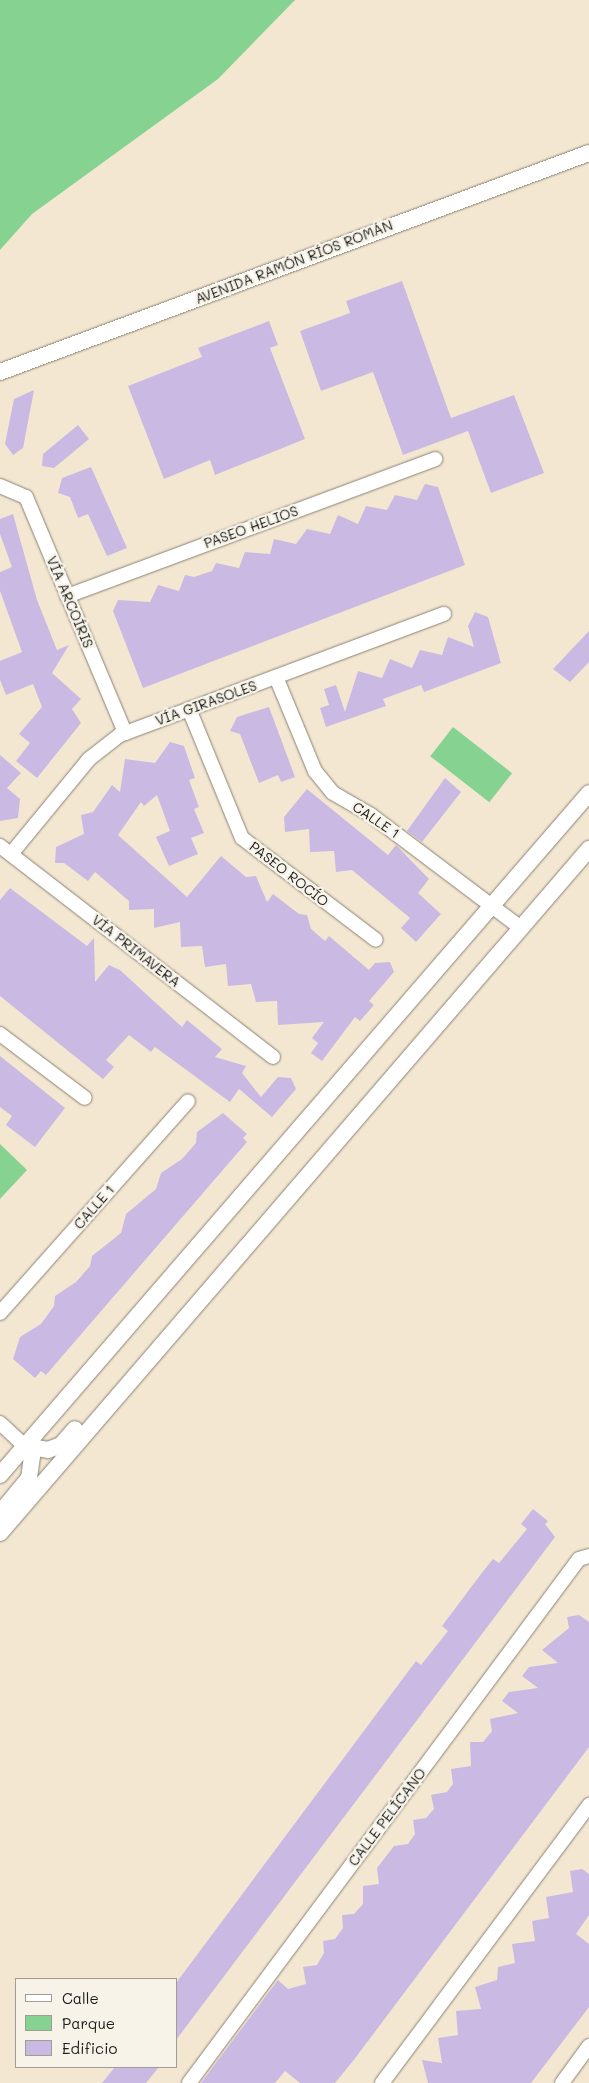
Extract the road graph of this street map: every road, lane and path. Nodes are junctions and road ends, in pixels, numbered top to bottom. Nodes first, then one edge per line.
1 (589, 153) edge
2 (0, 372) edge
3 (435, 459) dead end
4 (0, 486) edge
5 (67, 596) junction
6 (444, 614) dead end
7 (276, 678) junction
8 (189, 710) junction
9 (125, 733) junction
10 (589, 793) edge
11 (589, 849) edge
12 (5, 850) edge
13 (493, 905) junction
14 (521, 928) junction
15 (376, 940) dead end
16 (0, 1034) edge
17 (272, 1057) dead end
18 (85, 1098) dead end
19 (188, 1101) dead end
20 (0, 1313) edge
21 (130, 1382) junction
22 (0, 1423) edge
23 (26, 1446) junction
24 (0, 1476) edge
25 (0, 1514) edge
26 (0, 1533) edge
27 (589, 1556) edge
28 (589, 1805) edge
29 (589, 2046) edge
30 (189, 2083) edge
31 (382, 2083) edge
32 (562, 2083) edge

1 - 2 street, AVENIDA RAMÓN RÍOS ROMÁN
3 - 5 street, PASEO HELIOS
4 - 5 street, VÍA ARCOÍRIS
5 - 9 street, VÍA ARCOÍRIS
6 - 7 street, VÍA GIRASOLES
7 - 8 street, VÍA GIRASOLES
7 - 13 street, CALLE 1
8 - 9 street, VÍA GIRASOLES
8 - 15 street, PASEO ROCÍO
9 - 12 street, VÍA GIRASOLES
10 - 13 street
11 - 14 street
12 - 17 street, VÍA PRIMAVERA
13 - 14 street, CALLE 1
13 - 23 street
14 - 21 street
16 - 18 street
19 - 20 street, CALLE 1
21 - 23 street
21 - 26 street
22 - 23 street
23 - 24 street
23 - 25 street
27 - 30 street, CALLE PELÍCANO
28 - 31 street
29 - 32 street

